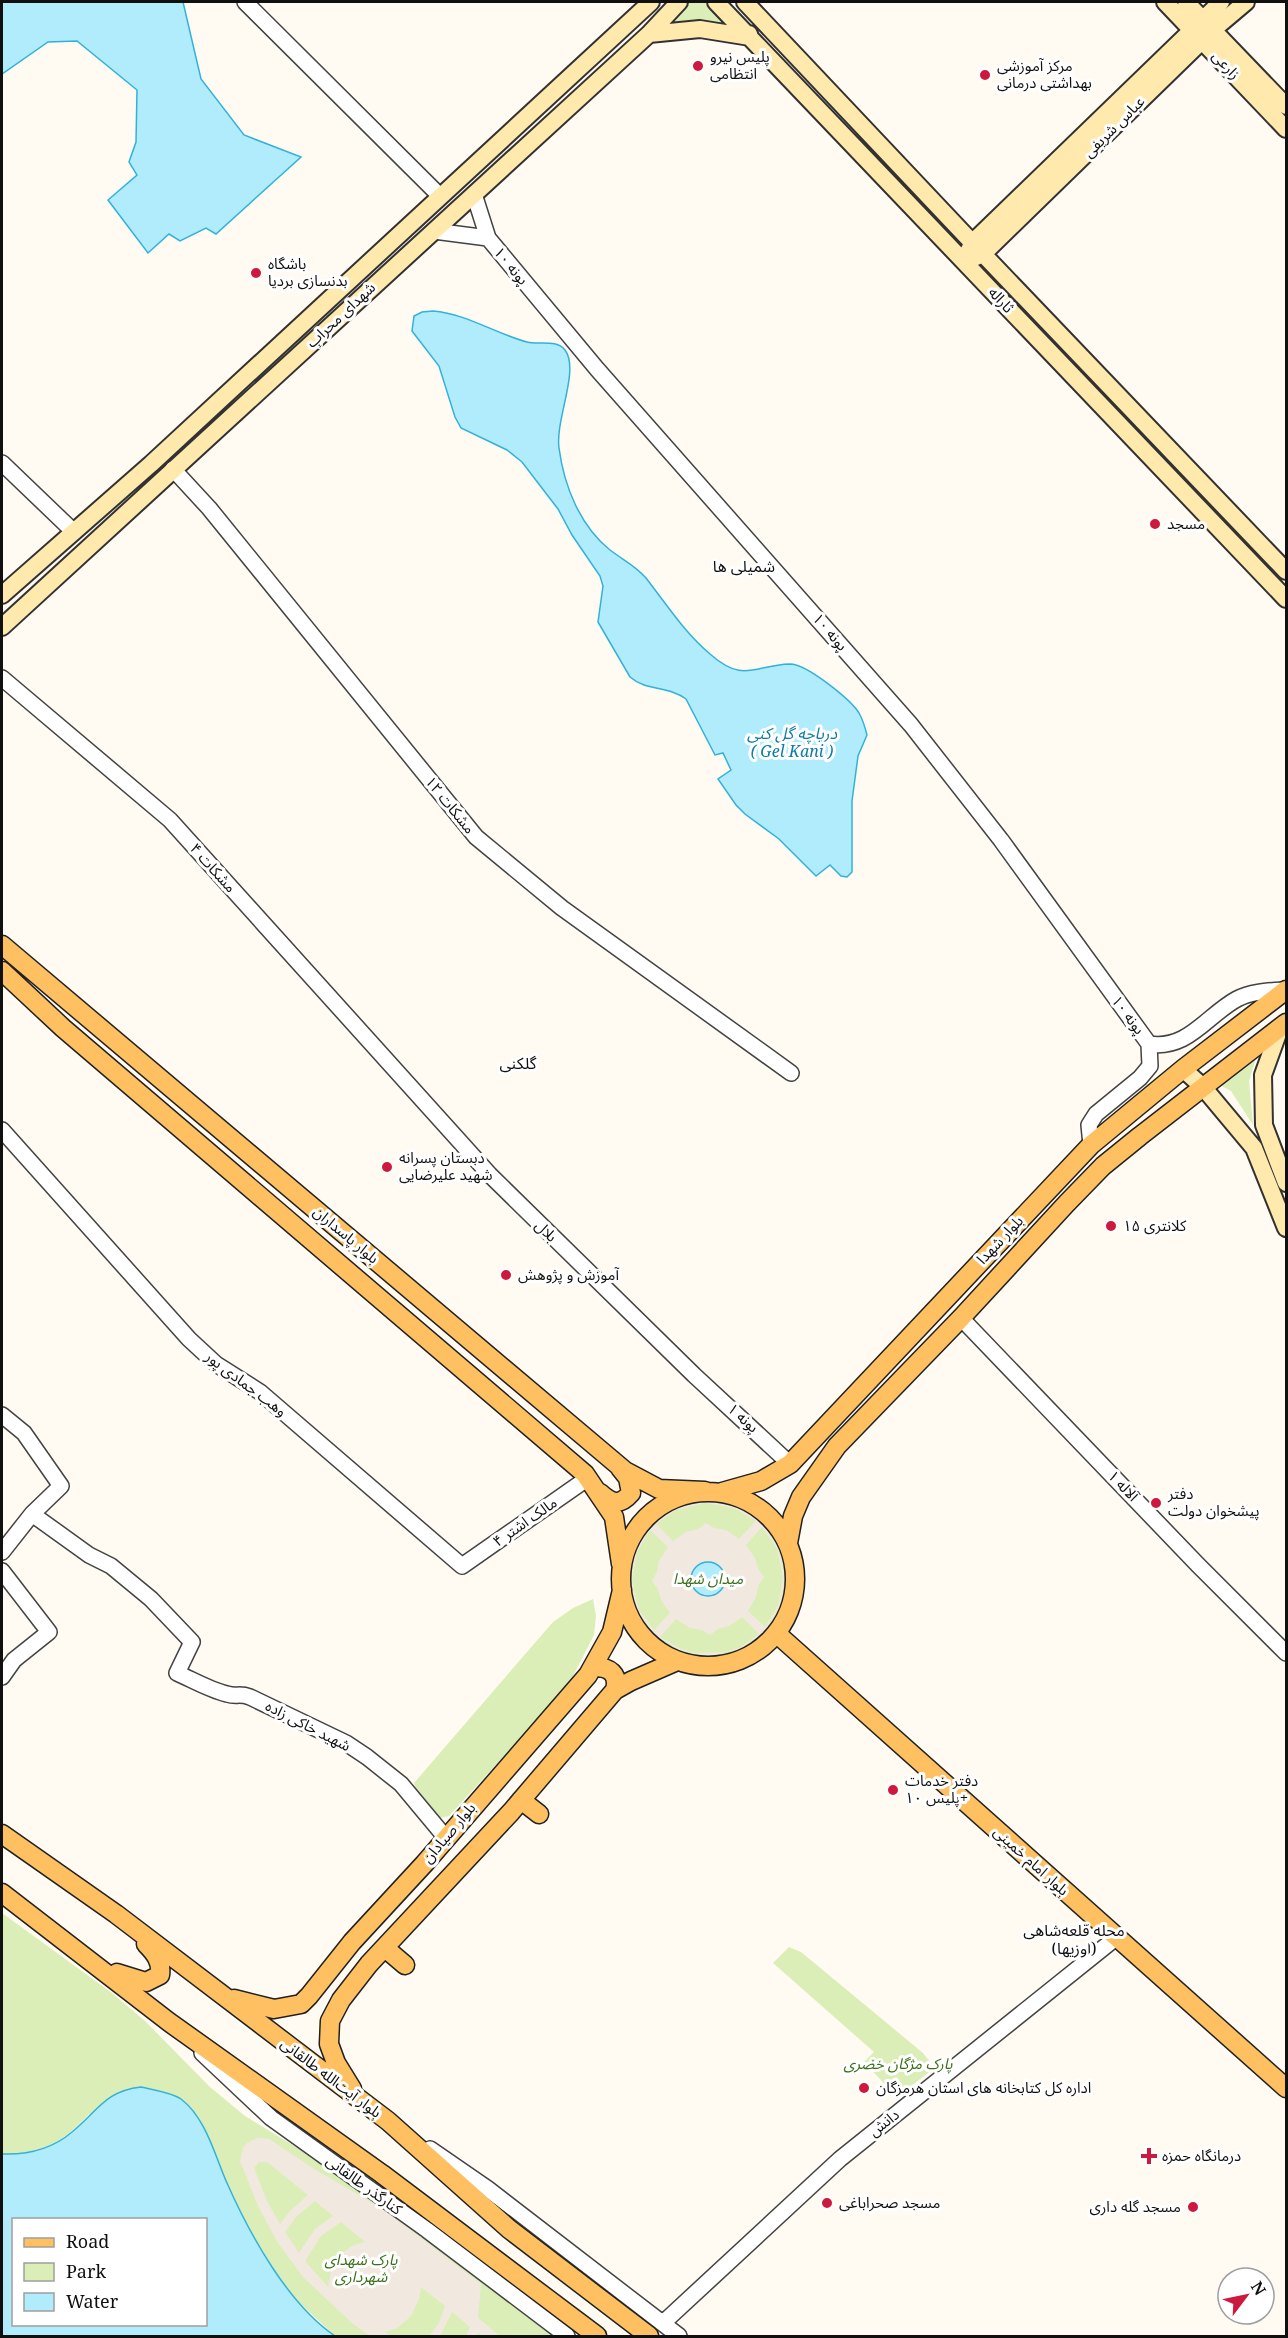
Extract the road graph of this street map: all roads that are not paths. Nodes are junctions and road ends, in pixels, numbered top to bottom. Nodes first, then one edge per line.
1 (245, 2) edge
2 (635, 2) edge
3 (651, 2) edge
4 (679, 2) edge
5 (716, 2) edge
6 (745, 2) edge
7 (756, 2) edge
8 (1166, 2) edge
9 (1186, 2) edge
10 (1221, 2) edge
11 (1245, 2) edge
12 (632, 21) junction
13 (763, 21) junction
14 (1203, 29) junction
15 (649, 33) junction
16 (750, 37) junction
17 (1287, 106) edge
18 (1287, 129) edge
19 (474, 194) junction
20 (440, 196) junction
21 (434, 231) junction
22 (488, 238) junction
23 (978, 248) junction
24 (965, 262) junction
25 (2, 463) edge
26 (173, 469) junction
27 (1215, 496) junction
28 (1203, 513) junction
29 (74, 532) junction
30 (1257, 540) junction
31 (1247, 558) junction
32 (1287, 571) edge
33 (2, 595) edge
34 (1287, 599) edge
35 (2, 627) edge
36 (2, 678) edge
37 (2, 945) edge
38 (2, 971) edge
39 (1287, 990) edge
40 (1283, 1026) edge
41 (1149, 1044) junction
42 (1183, 1069) junction
43 (791, 1074) dead end
44 (404, 1081) joint
45 (1203, 1086) junction
46 (2, 1130) edge
47 (1091, 1145) junction
48 (1287, 1183) edge
49 (1287, 1228) edge
50 (961, 1318) junction
51 (694, 1374) joint
52 (2, 1415) edge
53 (616, 1464) junction
54 (790, 1464) junction
55 (588, 1478) junction
56 (713, 1491) junction
57 (600, 1493) junction
58 (32, 1514) junction
59 (788, 1543) junction
60 (2, 1552) edge
61 (621, 1564) junction
62 (462, 1566) joint
63 (2, 1571) edge
64 (621, 1590) junction
65 (776, 1633) junction
66 (1287, 1653) edge
67 (677, 1661) junction
68 (594, 1667) junction
69 (2, 1677) edge
70 (615, 1690) junction
71 (521, 1800) junction
72 (539, 1814) dead end
73 (2, 1834) edge
74 (446, 1838) junction
75 (2, 1893) edge
76 (116, 1914) junction
77 (1117, 1937) junction
78 (385, 1948) junction
79 (96, 1964) junction
80 (405, 1965) dead end
81 (320, 1985) junction
82 (227, 1997) junction
83 (341, 2000) junction
84 (170, 2022) junction
85 (1287, 2088) edge
86 (360, 2101) junction
87 (388, 2121) junction
88 (663, 2323) junction
89 (567, 2337) edge
90 (597, 2337) edge
91 (649, 2337) edge
92 (679, 2337) edge

1 - 20 street
2 - 12 main road
3 - 12 main road, شهدای محراب
4 - 15 main road, شهدای محراب
5 - 16 main road, ثاراله
6 - 13 main road, ثاراله
7 - 13 main road
8 - 14 main road, زارعی
9 - 14 main road, زارعی
10 - 14 main road, عباس شریفی
11 - 14 main road, عباس شریفی
12 - 20 main road, شهدای محراب
13 - 16 main road
13 - 23 main road, ثاراله
14 - 17 main road, زارعی
14 - 18 main road, زارعی
14 - 23 main road, عباس شریفی
15 - 16 main road
15 - 19 main road, شهدای محراب
16 - 24 main road, ثاراله
19 - 21 main road, شهدای محراب
19 - 22 street
20 - 29 main road, شهدای محراب
21 - 22 street
21 - 26 main road, شهدای محراب
22 - 41 street, پونه ۱۰
23 - 24 main road
23 - 27 main road, ثاراله
24 - 28 main road, ثاراله
25 - 29 street
26 - 35 main road, شهدای محراب
26 - 43 street, مشکات ۱۲
27 - 28 main road
27 - 30 main road, ثاراله
28 - 31 main road, ثاراله
29 - 33 main road, شهدای محراب
30 - 31 main road
30 - 32 main road, ثاراله
31 - 34 main road, ثاراله
36 - 44 street, مشکات ۴
37 - 53 main road, بلوار پاسداران
38 - 55 main road, بلوار پاسداران
39 - 41 street, پونه ۱۰
39 - 42 main road, بلوار شهدا
40 - 45 main road, بلوار شهدا
40 - 48 main road
41 - 47 street, پونه ۱۰
42 - 45 main road
42 - 47 main road, بلوار شهدا
44 - 51 street, بلال
45 - 49 main road
45 - 50 main road, بلوار شهدا
46 - 62 street, وهب جمادی پور
47 - 54 main road, بلوار شهدا
50 - 59 main road, بلوار شهدا
50 - 66 street, آلاله ۱
51 - 54 street, پونه ۱
52 - 58 street
53 - 56 main road, بلوار پاسداران
53 - 57 main road
54 - 56 main road, بلوار شهدا
55 - 57 main road, بلوار پاسداران
55 - 62 street, مالک اشتر ۴
56 - 59 main road
56 - 61 main road
57 - 61 main road, بلوار پاسداران
58 - 60 street
58 - 74 street, شهید خاکی زاده
59 - 65 main road
61 - 64 main road
63 - 69 street
64 - 67 main road
64 - 68 main road, بلوار صیادان
65 - 67 main road
65 - 77 main road, بلوار امام خمینی
67 - 70 main road, بلوار صیادان
68 - 70 main road
68 - 74 main road, بلوار صیادان
70 - 71 main road, بلوار صیادان
71 - 72 main road
71 - 78 main road, بلوار صیادان
73 - 76 main road, بلوار آیت‌الله طالقانی
74 - 81 main road, بلوار صیادان
75 - 79 main road
76 - 79 main road
76 - 82 main road, بلوار آیت‌الله طالقانی
77 - 85 main road, بلوار امام خمینی
77 - 88 street, دانش
78 - 80 main road
78 - 83 main road, بلوار صیادان
79 - 84 main road
81 - 82 main road, بلوار صیادان
81 - 83 main road
82 - 86 main road, بلوار آیت‌الله طالقانی
83 - 86 main road, بلوار صیادان
84 - 89 street, کنارگذر طالقانی
84 - 90 main road
86 - 87 main road, بلوار آیت‌الله طالقانی
87 - 88 street
87 - 91 main road, بلوار آیت‌الله طالقانی
88 - 92 street

